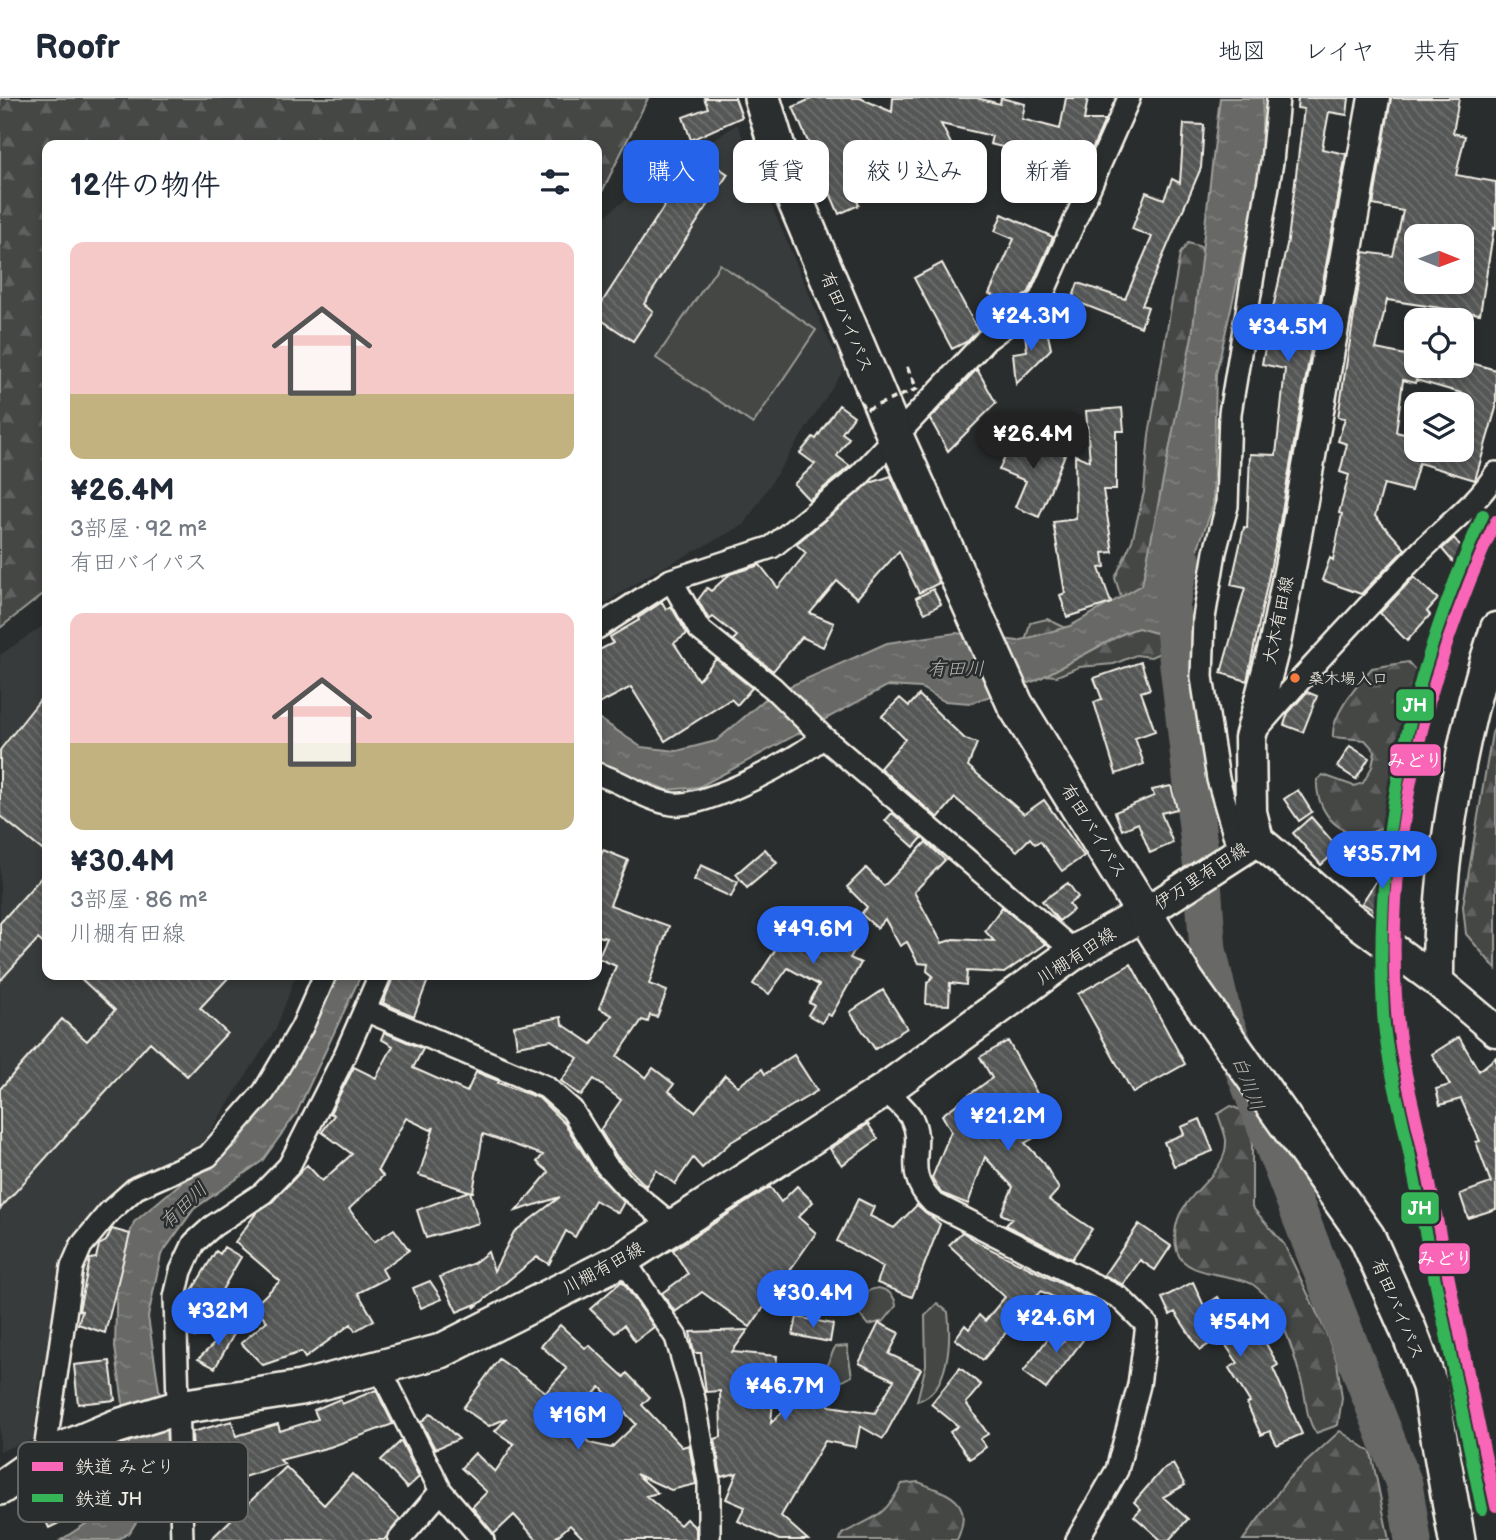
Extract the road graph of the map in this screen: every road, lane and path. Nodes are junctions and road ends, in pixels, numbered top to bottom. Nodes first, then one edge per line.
1 (762, 98) edge
2 (1129, 98) edge
3 (1278, 98) edge
4 (1374, 98) edge
5 (907, 367) dead end
6 (855, 390) dead end
7 (895, 436) junction
8 (1496, 473) edge
9 (671, 580) junction
10 (602, 625) edge
11 (1496, 628) edge
12 (823, 737) junction
13 (1250, 738) junction
14 (602, 775) edge
15 (1249, 846) junction
16 (1144, 912) junction
17 (1075, 953) junction
18 (323, 980) edge
19 (378, 980) edge
20 (1438, 982) junction
21 (365, 1010) junction
22 (1496, 1031) edge
23 (885, 1090) junction
24 (673, 1226) junction
25 (623, 1259) junction
26 (379, 1367) junction
27 (177, 1408) junction
28 (46, 1442) edge
29 (80, 1442) edge
30 (178, 1442) edge
31 (18, 1475) edge
32 (0, 1488) edge
33 (441, 1491) junction
34 (181, 1522) edge
35 (182, 1540) edge
36 (399, 1540) edge
37 (483, 1540) edge
38 (709, 1540) edge
39 (1077, 1540) edge
40 (1457, 1540) edge

1 - 7 highway, 有田バイパス
2 - 7 street
3 - 15 street
4 - 13 main road, 大木有田線
5 - 6 path, bridge
7 - 9 street
7 - 16 highway, 有田バイパス
8 - 13 street
9 - 10 street
9 - 12 street
11 - 20 main road
12 - 14 street
12 - 17 street
13 - 15 main road, 大木有田線
15 - 16 main road, 伊万里有田線
15 - 20 main road
16 - 17 main road, 川棚有田線
16 - 40 highway, 有田バイパス
17 - 23 main road, 川棚有田線
18 - 28 street
19 - 21 street
20 - 22 main road
21 - 24 street
21 - 27 street
23 - 24 main road, 川棚有田線
23 - 39 street
24 - 25 main road, 川棚有田線
25 - 26 main road, 川棚有田線
25 - 38 street
26 - 27 main road, 川棚有田線
26 - 33 street
27 - 29 main road, 川棚有田線
27 - 30 street
31 - 32 main road, 川棚有田線
33 - 36 street
33 - 37 street
34 - 35 street

